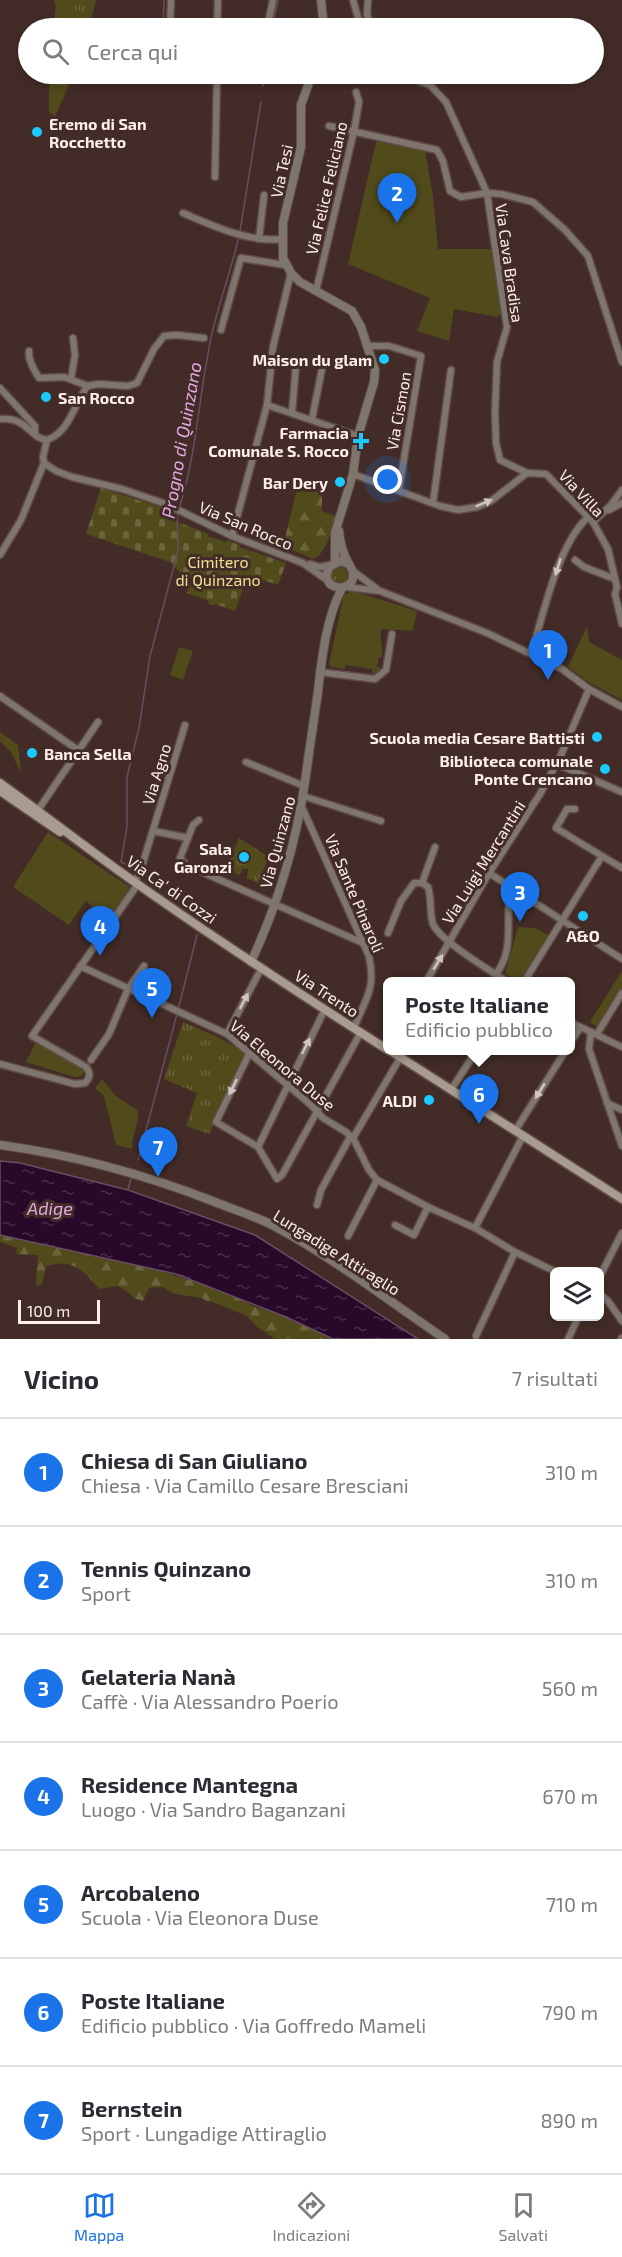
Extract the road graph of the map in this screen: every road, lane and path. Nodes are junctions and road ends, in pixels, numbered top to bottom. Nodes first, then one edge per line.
1 (171, 0) edge
2 (218, 0) edge
3 (273, 0) edge
4 (321, 0) edge
5 (353, 0) edge
6 (368, 0) edge
7 (170, 18) edge
8 (217, 18) edge
9 (269, 18) edge
10 (323, 18) edge
11 (358, 18) edge
12 (368, 18) edge
13 (217, 84) edge
14 (308, 84) edge
15 (427, 84) edge
16 (356, 92) dead end
17 (329, 126) dead end
18 (354, 131) junction
19 (215, 177) dead end
20 (487, 192) junction
21 (264, 195) dead end
22 (183, 213) dead end
23 (259, 239) junction
24 (282, 239) junction
25 (285, 265) junction
26 (291, 273) junction
27 (316, 291) junction
28 (221, 330) dead end
29 (73, 338) dead end
30 (204, 338) dead end
31 (368, 346) junction
32 (29, 351) dead end
33 (324, 359) dead end
34 (622, 362) edge
35 (296, 365) dead end
36 (451, 370) dead end
37 (71, 380) junction
38 (88, 386) junction
39 (0, 388) edge
40 (267, 405) junction
41 (292, 413) junction
42 (0, 419) edge
43 (312, 419) junction
44 (35, 433) junction
45 (358, 436) junction
46 (47, 440) junction
47 (44, 463) junction
48 (527, 473) junction
49 (352, 474) junction
50 (399, 489) junction
51 (622, 490) edge
52 (434, 503) junction
53 (622, 503) edge
54 (603, 513) junction
55 (590, 520) junction
56 (339, 521) junction
57 (232, 536) junction
58 (0, 555) edge
59 (575, 560) dead end
60 (303, 563) junction
61 (332, 564) junction
62 (351, 568) junction
63 (328, 582) junction
64 (618, 583) edge
65 (344, 588) junction
66 (380, 591) junction
67 (620, 604) edge
68 (332, 614) junction
69 (622, 624) edge
70 (392, 634) dead end
71 (531, 654) junction
72 (319, 672) junction
73 (589, 689) junction
74 (0, 696) edge
75 (622, 706) edge
76 (98, 722) dead end
77 (185, 725) dead end
78 (78, 750) junction
79 (246, 762) dead end
80 (556, 764) junction
81 (0, 783) edge
82 (304, 786) junction
83 (0, 791) edge
84 (622, 792) edge
85 (303, 796) junction
86 (301, 805) junction
87 (575, 809) dead end
88 (38, 810) junction
89 (199, 820) dead end
90 (381, 821) dead end
91 (153, 831) junction
92 (188, 838) junction
93 (76, 840) junction
94 (435, 847) dead end
95 (602, 856) junction
96 (622, 868) edge
97 (489, 873) junction
98 (137, 881) junction
99 (422, 883) junction
100 (511, 888) junction
101 (274, 904) junction
102 (562, 921) junction
103 (388, 933) dead end
104 (450, 942) junction
105 (364, 943) junction
106 (622, 959) edge
107 (251, 962) junction
108 (80, 966) junction
109 (144, 966) dead end
110 (261, 969) junction
111 (496, 974) junction
112 (428, 977) edge
113 (501, 977) edge
114 (527, 977) edge
115 (128, 989) junction
116 (622, 993) edge
117 (325, 1009) junction
118 (575, 1025) edge
119 (580, 1028) junction
120 (358, 1030) junction
121 (594, 1033) junction
122 (227, 1034) junction
123 (575, 1036) edge
124 (383, 1046) edge
125 (622, 1047) edge
126 (250, 1052) junction
127 (396, 1055) edge
128 (474, 1055) edge
129 (563, 1055) edge
130 (400, 1058) junction
131 (91, 1060) dead end
132 (0, 1064) edge
133 (287, 1084) junction
134 (451, 1090) junction
135 (607, 1102) junction
136 (622, 1110) edge
137 (317, 1111) junction
138 (519, 1133) junction
139 (353, 1138) junction
140 (0, 1145) edge
141 (622, 1146) edge
142 (258, 1147) junction
143 (377, 1180) junction
144 (622, 1199) edge
145 (317, 1205) dead end
146 (428, 1207) junction
147 (395, 1225) dead end
148 (475, 1228) junction
149 (622, 1233) edge
150 (348, 1236) dead end
151 (515, 1252) junction
152 (604, 1268) edge
153 (550, 1269) edge
154 (604, 1298) edge
155 (577, 1321) edge
156 (622, 1321) edge
157 (476, 1336) dead end
158 (445, 1339) edge
159 (568, 1339) edge

1 - 7 street
2 - 8 street
3 - 9 street
4 - 10 street
5 - 11 street
6 - 12 street
13 - 19 street
14 - 24 street, Via Tesi
15 - 20 street, Via Cava Bradisa
16 - 18 street, Via Felice Feliciano
17 - 18 street
18 - 20 street
18 - 27 street, Via Felice Feliciano
20 - 34 street
20 - 48 street, Via Cava Bradisa
21 - 23 street
22 - 23 street
23 - 24 street
24 - 25 street, Via Tesi
25 - 26 street
25 - 28 street
26 - 27 street
26 - 40 street
27 - 31 street
29 - 37 street
30 - 38 street
31 - 45 street
31 - 50 street, Via Cismon
32 - 37 street
33 - 43 street
35 - 41 street
36 - 52 street
37 - 38 street
38 - 46 street
39 - 44 street
40 - 41 street
40 - 57 street
41 - 43 street
42 - 44 street
43 - 45 street
44 - 46 street
45 - 49 street
46 - 47 street
47 - 57 street, Via San Rocco
47 - 58 street
52 -> 48 street
48 - 55 street, Via Villa
49 - 50 street
49 - 56 street
50 - 52 street
51 - 54 street
53 - 54 street
54 - 55 street
55 - 64 street, Via Villa
55 -> 71 street
56 - 61 street, Via Quinzano
56 - 62 street
57 - 60 street, Via San Rocco
59 - 64 street
60 - 61 street, Via San Rocco
60 - 63 street, Via San Rocco
61 - 62 street
61 - 63 street, Via Quinzano
62 - 65 street, Via Quinzano
62 - 66 street
63 - 65 street
63 - 68 street, Via Quinzano
64 - 67 street, Via Villa
65 - 66 street
65 - 68 street, Via Quinzano
66 - 71 street
67 - 69 street, Via Villa
68 - 72 street, Via Quinzano
70 - 72 street
71 - 73 street
72 - 82 street, Via Quinzano
73 - 75 street
73 - 80 street, Via Luigi Mercantini
74 - 78 street
76 - 78 street
77 - 91 street, Via Agno
78 - 88 street
79 - 82 street, Via Quinzano
80 - 84 street
80 - 97 street, Via Luigi Mercantini
81 - 88 main road, Via Ca' di Cozzi
82 - 85 street, Via Quinzano
83 - 93 main road, Via Ca' di Cozzi
85 - 86 street, Via Quinzano
85 - 90 street
86 - 101 street, Via Quinzano
86 - 105 street, Via Sante Pinaroli
87 - 95 street
88 - 93 main road, Via Ca' di Cozzi
89 - 92 street
91 - 92 street, Via Agno
91 - 98 street, Via Agno
92 - 101 street, Via Quinzano
93 - 98 main road, Via Ca' di Cozzi
94 - 99 street
95 - 96 street
95 - 102 street
97 - 100 street
97 - 104 street, Via Luigi Mercantini
98 - 107 main road, Via Ca' di Cozzi
98 - 108 street, Via Agno
99 - 103 street
99 - 104 street
100 - 102 street
100 - 111 street
101 - 105 street
101 - 107 street, Via Quinzano
102 - 106 street
102 - 114 street
104 - 111 street
112 -> 104 street, Via Luigi Mercantini
105 - 120 street, Via Sante Pinaroli
107 - 110 main road, Via Trento
108 - 115 street, Via Eleonora Duse
108 - 132 street, Via Agno
109 - 115 street
110 - 117 main road, Via Trento
122 -> 110 street
111 - 113 street
115 - 122 street, Via Eleonora Duse
115 - 131 street
116 - 121 street
117 - 120 main road, Via Trento
133 -> 117 street
118 - 119 street
119 - 121 street
119 - 123 street
120 - 124 main road, Via Trento
120 - 137 street, Via Sante Pinaroli
121 - 125 street
121 - 135 street
122 - 126 street, Via Eleonora Duse
126 - 133 street, Via Eleonora Duse
126 -> 142 street
127 - 130 main road, Via Trento
128 - 134 street
129 -> 138 street
130 - 134 main road, Via Trento
130 - 139 street
133 - 137 street, Via Eleonora Duse
133 - 142 street
134 - 138 main road, Via Trento
135 - 136 street
135 - 141 street
137 - 139 street, Via Eleonora Duse
137 - 142 street, Via Sante Pinaroli
138 - 144 main road, Via Trento
138 - 148 street
139 - 143 street
139 - 145 street
140 - 158 street, Lungadige Attiraglio
143 - 146 street
143 - 150 street
146 - 147 street
146 - 148 street
148 - 151 street
149 - 152 street
151 - 153 street
151 - 157 street
154 - 156 street
155 - 159 street

